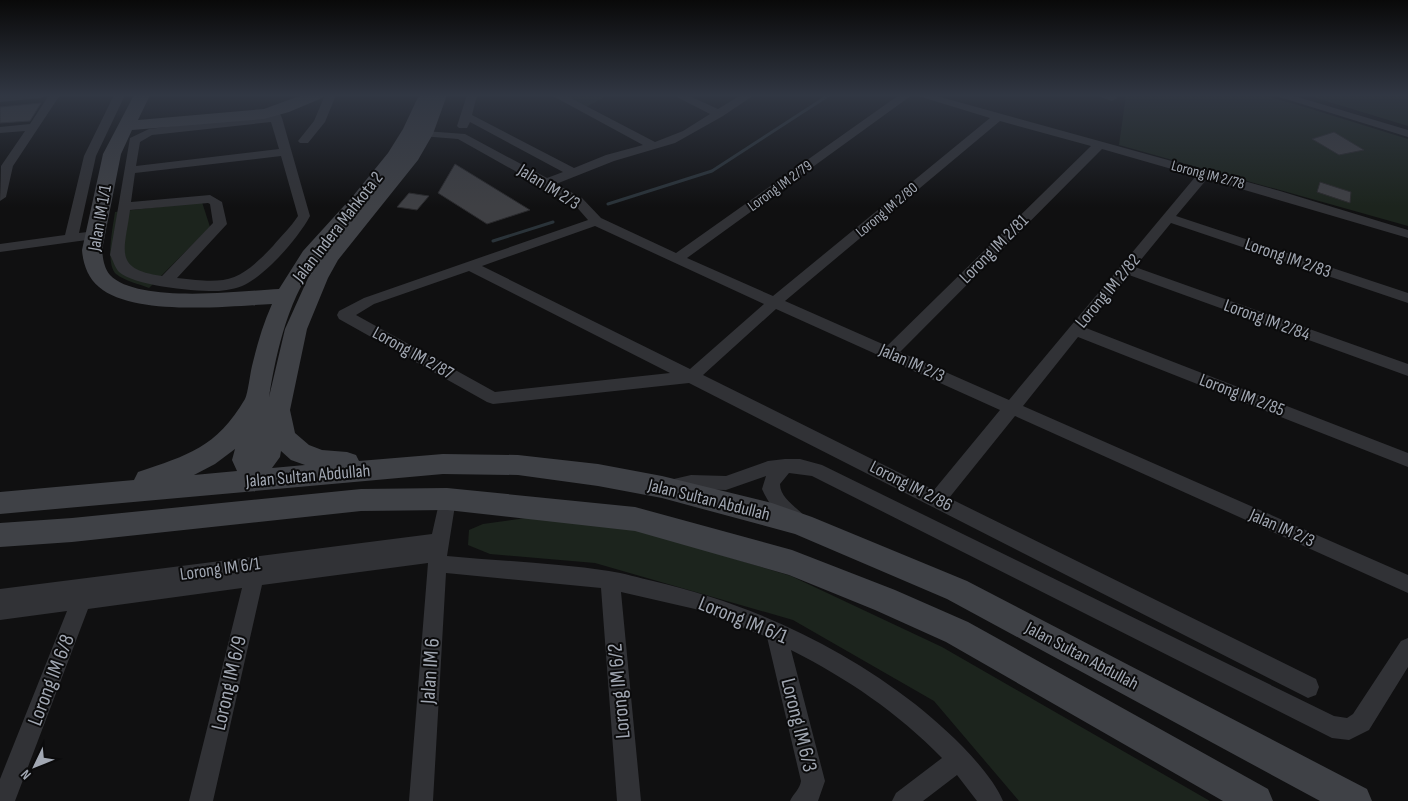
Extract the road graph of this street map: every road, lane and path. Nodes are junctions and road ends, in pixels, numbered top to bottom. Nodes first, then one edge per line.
1 (30, 132) edge
2 (102, 132) edge
3 (122, 132) edge
4 (148, 132) edge
5 (279, 132) edge
6 (310, 132) edge
7 (410, 132) edge
8 (462, 132) edge
9 (497, 132) edge
10 (626, 132) edge
11 (687, 132) edge
12 (855, 132) edge
13 (979, 132) edge
14 (1053, 132) edge
15 (425, 134) joint
16 (461, 136) junction
17 (304, 141) dead end
18 (1099, 145) junction
19 (652, 146) junction
20 (284, 152) junction
21 (4, 166) edge
22 (130, 170) junction
23 (572, 172) junction
24 (1204, 174) junction
25 (546, 182) junction
26 (0, 197) edge
27 (124, 208) junction
28 (1168, 218) junction
29 (596, 221) junction
30 (1408, 234) edge
31 (96, 235) junction
32 (71, 238) junction
33 (0, 248) edge
34 (678, 259) junction
35 (471, 266) junction
36 (1126, 269) junction
37 (166, 281) junction
38 (286, 296) junction
39 (1408, 298) edge
40 (775, 302) junction
41 (1075, 330) junction
42 (889, 353) junction
43 (1408, 370) edge
44 (691, 377) junction
45 (268, 401) junction
46 (1012, 408) junction
47 (257, 455) dead end
48 (1408, 460) edge
49 (443, 464) junction
50 (785, 466) junction
51 (662, 487) junction
52 (447, 499) junction
53 (937, 499) junction
54 (30, 500) junction
55 (0, 504) edge
56 (802, 525) junction
57 (0, 535) edge
58 (438, 553) junction
59 (256, 571) junction
60 (610, 580) junction
61 (1408, 584) edge
62 (84, 594) junction
63 (0, 598) edge
64 (0, 611) edge
65 (776, 631) junction
66 (1408, 648) edge
67 (1308, 687) dead end
68 (1266, 753) junction
69 (959, 758) junction
70 (807, 795) edge
71 (3, 801) edge
72 (201, 801) edge
73 (421, 801) edge
74 (629, 801) edge
75 (904, 801) edge
76 (991, 801) edge
77 (1256, 801) edge
78 (1337, 801) edge
79 (1355, 801) edge

1 - 21 street
2 - 32 street, Jalan IM 1/1
3 - 31 main road, Jalan IM 1/1
4 - 22 street
5 - 20 street
6 - 17 street
7 - 38 main road, Jalan Indera Mahkota 2
8 - 16 street
9 - 23 street, Jalan IM 2/3
10 - 19 street
11 - 19 street
12 - 34 street, Lorong IM 2/79
13 - 40 street, Lorong IM 2/80
14 - 18 street, Lorong IM 2/78
15 - 16 street, Jalan IM 2/3
15 - 45 main road, Jalan Indera Mahkota 2
16 - 25 street, Jalan IM 2/3
18 - 24 street, Lorong IM 2/78
18 - 42 street, Lorong IM 2/81
19 - 23 street
20 - 22 street
20 - 37 street
21 - 26 street
22 - 27 street
23 - 25 street
24 - 28 street, Lorong IM 2/82
24 - 30 street, Lorong IM 2/78
25 - 29 street, Jalan IM 2/3
27 - 37 street
27 - 37 street
28 - 36 street, Lorong IM 2/82
28 - 39 street, Lorong IM 2/83
29 - 34 street, Jalan IM 2/3
29 - 35 street
31 - 32 street
31 - 38 main road, Jalan IM 1/1
32 - 33 street
34 - 40 street, Jalan IM 2/3
35 - 44 street, Lorong IM 2/86
35 - 44 street, Lorong IM 2/87
36 - 41 street, Lorong IM 2/82
36 - 43 street, Lorong IM 2/84
38 - 45 main road, Jalan Indera Mahkota 2
40 - 42 street, Jalan IM 2/3
40 - 44 street
41 - 46 street, Lorong IM 2/82
41 - 48 street, Lorong IM 2/85
42 - 46 street, Jalan IM 2/3
44 - 53 street, Lorong IM 2/86
45 - 47 main road, Jalan Indera Mahkota 2
45 - 49 main road
45 - 54 main road
46 - 53 street, Lorong IM 2/82
46 - 61 street, Jalan IM 2/3
49 - 51 main road, Jalan Sultan Abdullah
49 - 54 main road, Jalan Sultan Abdullah
50 - 51 street
50 - 56 street
50 - 66 street
51 - 56 main road, Jalan Sultan Abdullah
52 - 57 main road, Jalan Sultan Abdullah
52 - 58 street, Jalan IM 6
52 - 77 main road, Jalan Sultan Abdullah
53 - 67 street, Lorong IM 2/86
54 - 55 main road, Jalan Sultan Abdullah
56 - 68 main road, Jalan Sultan Abdullah
58 - 59 street, Lorong IM 6/1
58 - 60 street, Lorong IM 6/1
58 - 73 street, Jalan IM 6
59 - 62 street, Lorong IM 6/1
59 - 72 street, Lorong IM 6/9
60 - 65 street, Lorong IM 6/1
60 - 74 street, Lorong IM 6/2
62 - 63 street, Lorong IM 6/1
62 - 64 street, Lorong IM 6/1
62 - 71 street, Lorong IM 6/8
65 - 69 street, Lorong IM 6/1
65 - 70 street, Lorong IM 6/3
68 - 78 main road
68 - 79 main road, Jalan Sultan Abdullah
69 - 75 street
69 - 76 street, Lorong IM 6/1

